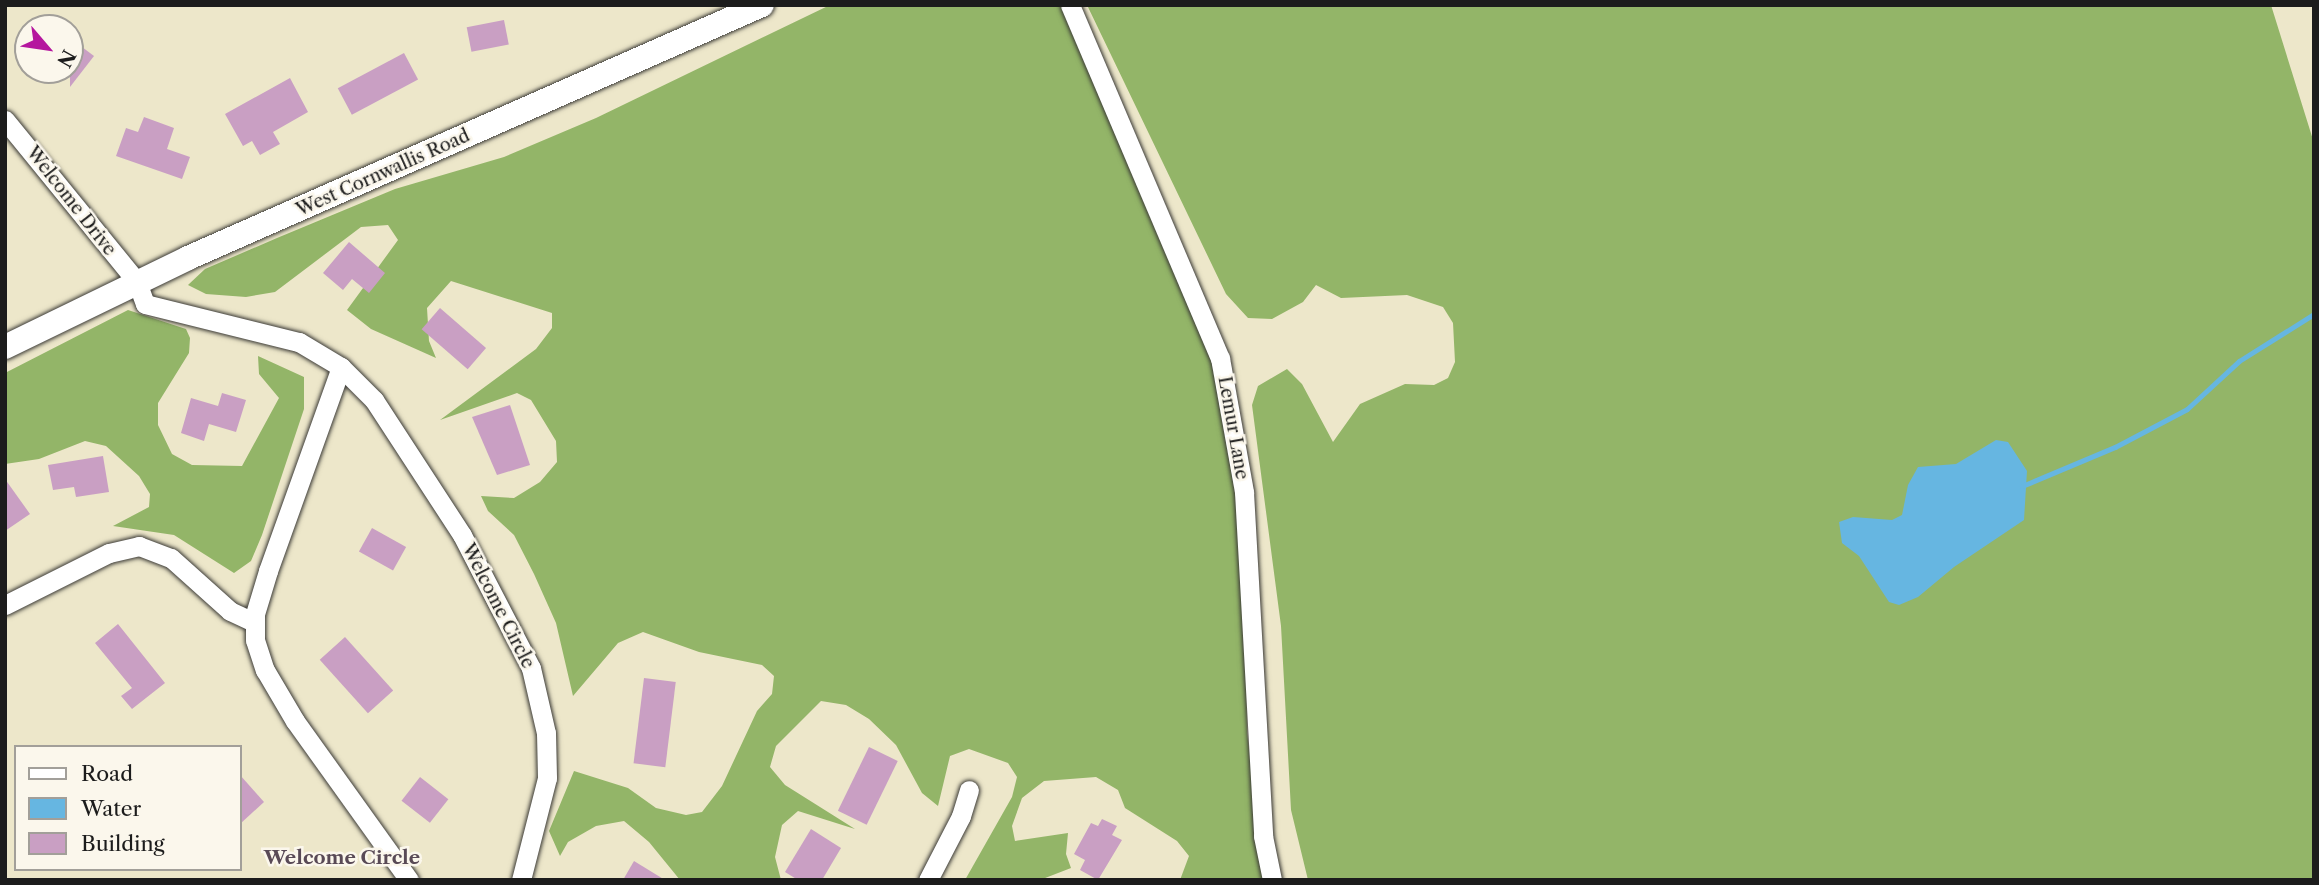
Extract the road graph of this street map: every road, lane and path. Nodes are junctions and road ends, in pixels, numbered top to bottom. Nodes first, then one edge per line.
1 (762, 5) edge
2 (1070, 5) edge
3 (5, 120) edge
4 (137, 282) junction
5 (5, 347) edge
6 (341, 368) junction
7 (5, 605) edge
8 (254, 622) junction
9 (969, 790) dead end
10 (409, 880) edge
11 (520, 880) edge
12 (928, 880) edge
13 (1272, 880) edge

1 - 4 street, West Cornwallis Road
2 - 13 street, Lemur Lane
3 - 4 street, Welcome Drive
4 - 5 street, West Cornwallis Road
4 - 6 street, Welcome Circle
6 - 8 street
6 - 11 street, Welcome Circle
7 - 8 street
8 - 10 street
9 - 12 street

